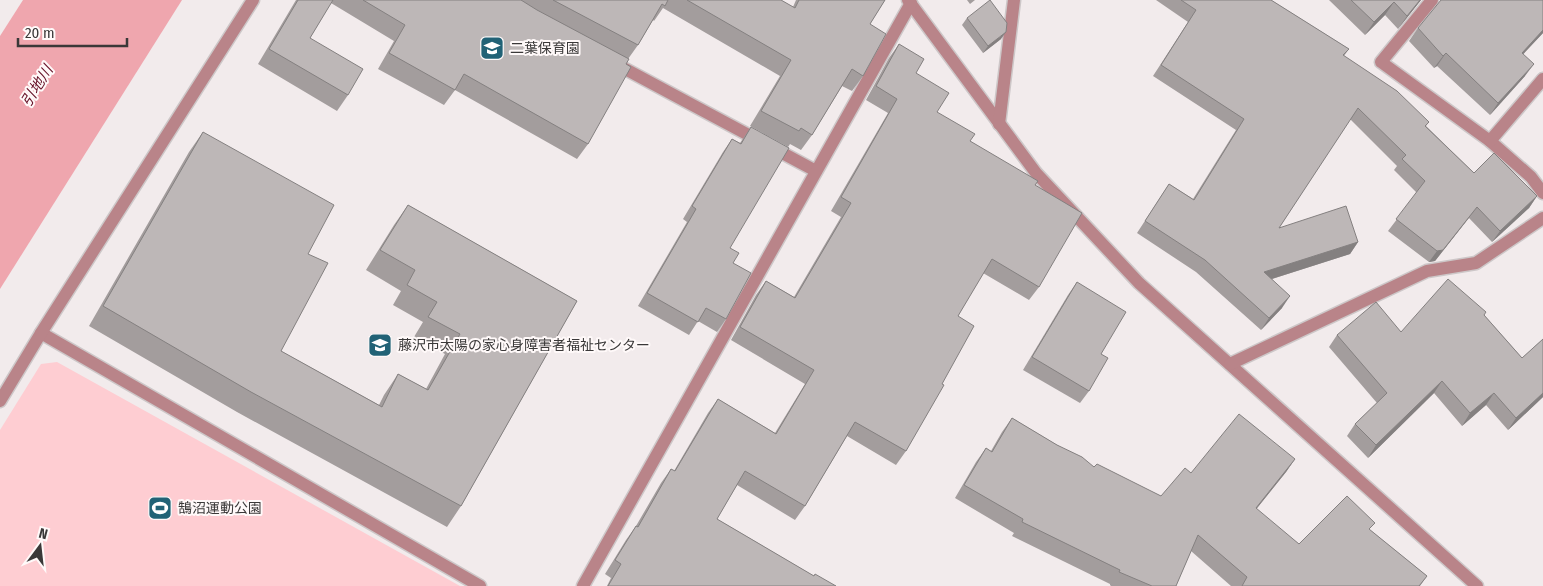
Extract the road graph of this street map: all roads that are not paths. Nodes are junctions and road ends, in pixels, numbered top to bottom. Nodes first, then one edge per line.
1 (253, 0) edge
2 (1014, 0) edge
3 (1432, 0) edge
4 (909, 2) edge
5 (600, 56) edge
6 (1543, 79) edge
7 (999, 124) junction
8 (1490, 141) junction
9 (816, 171) junction
10 (1543, 193) edge
11 (1543, 218) edge
12 (41, 333) junction
13 (1230, 364) junction
14 (0, 401) edge
15 (480, 586) edge
16 (583, 586) edge
17 (1477, 586) edge

1 - 12 street
2 - 7 street
3 - 8 street
4 - 7 street
4 - 9 street
5 - 9 street
6 - 8 street
7 - 13 street
8 - 10 street
9 - 16 street
11 - 13 street
12 - 14 street
12 - 15 street
13 - 17 street

